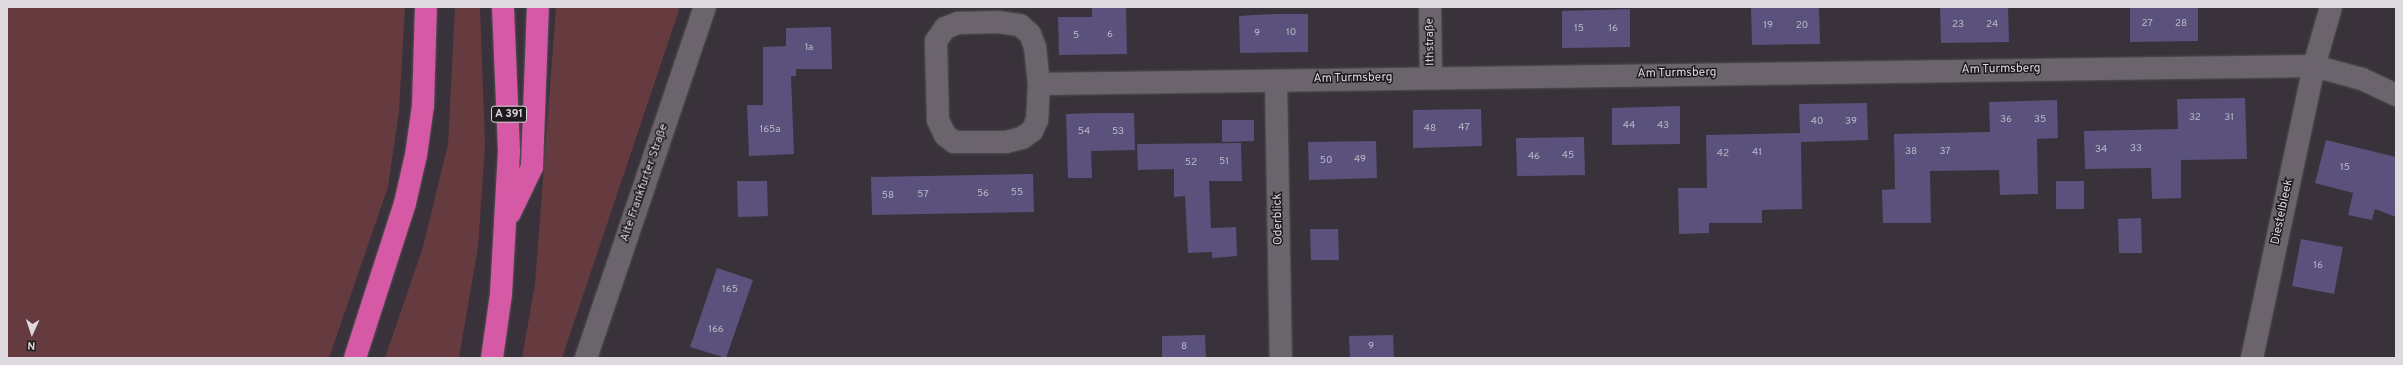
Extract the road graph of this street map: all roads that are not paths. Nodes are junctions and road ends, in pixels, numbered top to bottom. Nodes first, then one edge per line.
1 (426, 7) edge
2 (503, 7) edge
3 (538, 7) edge
4 (704, 7) edge
5 (1430, 7) edge
6 (2331, 7) edge
7 (2314, 66) junction
8 (1431, 77) junction
9 (1276, 81) junction
10 (1039, 84) junction
11 (2396, 95) edge
12 (506, 221) junction
13 (355, 358) edge
14 (492, 358) edge
15 (586, 358) edge
16 (1281, 358) edge
17 (2252, 358) edge

1 - 13 highway
2 - 12 highway, A 391
3 - 12 highway
4 - 15 street, Alte Frankfurter Straße
5 - 8 street, Ithstraße
6 - 7 street, Diestelbleek
7 - 8 street, Am Turmsberg
7 - 11 street, Am Turmsberg
7 - 17 street, Diestelbleek
8 - 9 street, Am Turmsberg
9 - 10 street, Am Turmsberg
9 - 16 street, Oderblick
10 - 10 street
12 - 14 highway, A 391

